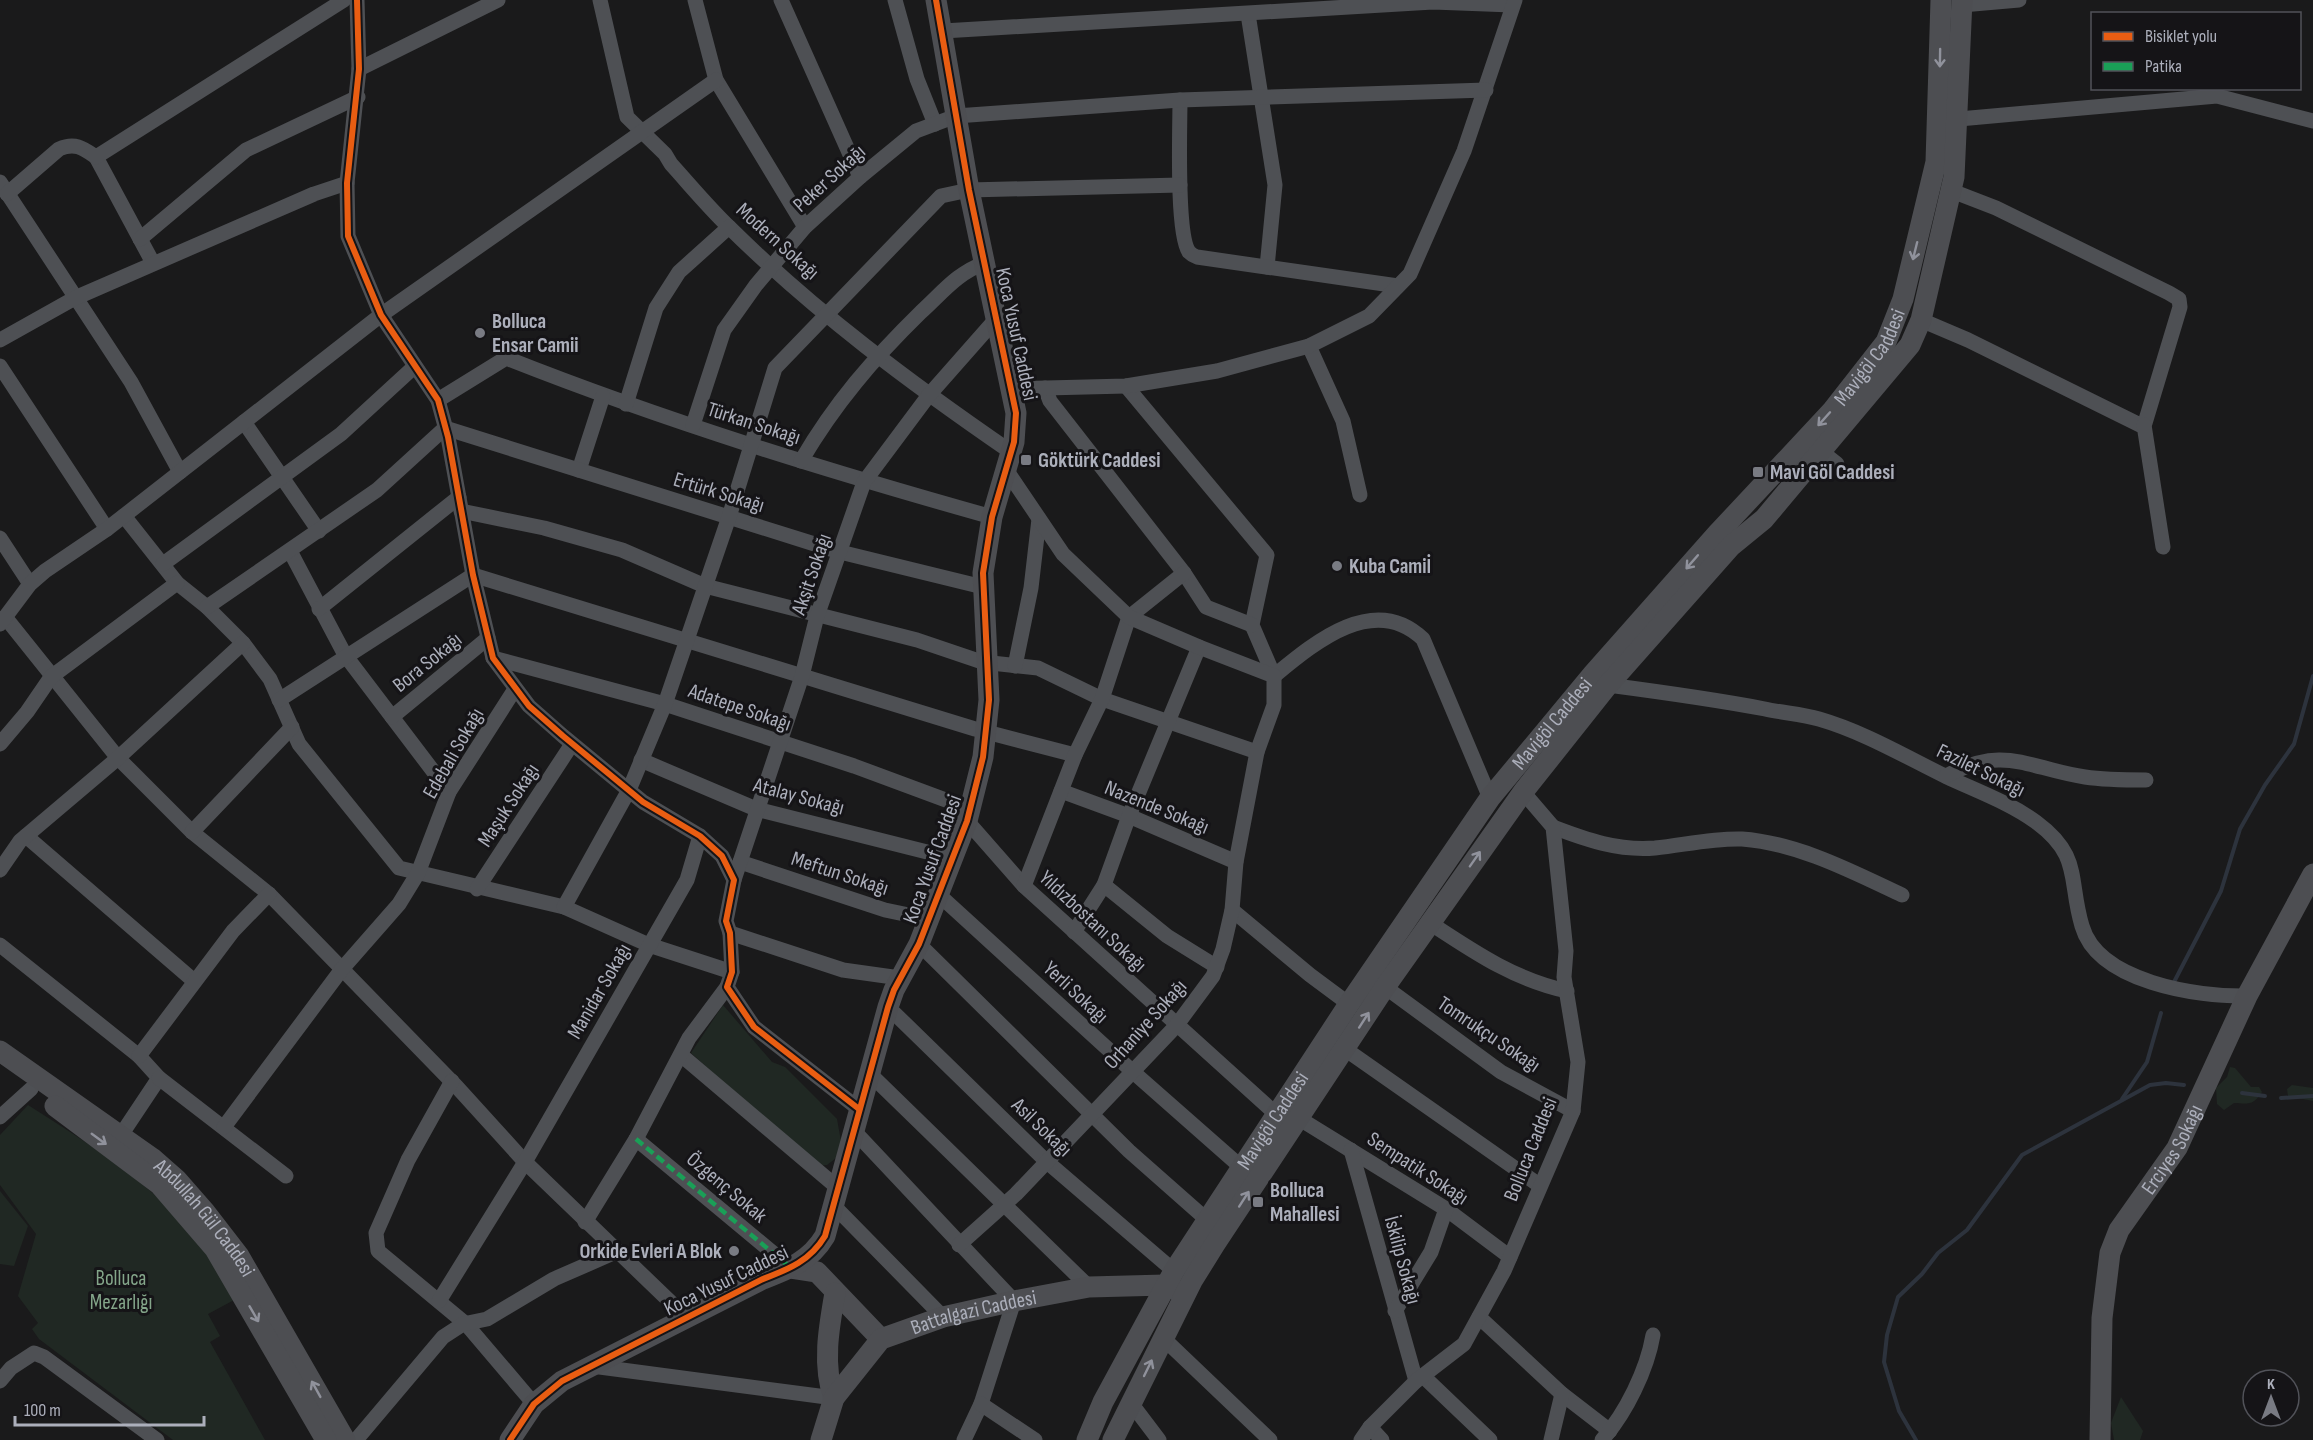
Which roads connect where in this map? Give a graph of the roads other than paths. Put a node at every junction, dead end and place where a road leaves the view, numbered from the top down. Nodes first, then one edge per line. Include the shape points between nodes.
1 (344, 0) edge
2 (357, 0) edge
3 (498, 0) edge
4 (600, 0) edge
5 (695, 0) edge
6 (781, 0) edge
7 (895, 0) edge
8 (936, 0) edge
9 (2019, 0) edge
10 (1955, 2) edge
11 (1514, 3) edge
12 (1269, 6) edge
13 (1248, 14) junction
14 (943, 31) junction
15 (359, 69) junction
16 (716, 80) junction
17 (1486, 90) junction
18 (358, 97) junction
19 (1263, 97) junction
20 (1180, 100) junction
21 (956, 116) junction
22 (1959, 119) junction
23 (2313, 121) edge
24 (935, 124) junction
25 (644, 132) junction
26 (96, 157) junction
27 (860, 177) junction
28 (347, 183) junction
29 (1180, 185) junction
30 (4, 188) edge
31 (969, 190) junction
32 (1952, 191) junction
33 (729, 227) junction
34 (806, 227) junction
35 (140, 239) junction
36 (153, 263) junction
37 (985, 263) junction
38 (771, 266) junction
39 (1267, 267) junction
40 (1398, 286) junction
41 (75, 298) junction
42 (826, 313) junction
43 (381, 315) junction
44 (996, 319) junction
45 (1921, 320) junction
46 (0, 340) edge
47 (1309, 346) junction
48 (877, 356) junction
49 (0, 366) edge
50 (414, 368) junction
51 (1126, 386) junction
52 (1045, 388) junction
53 (1011, 389) junction
54 (603, 396) junction
55 (929, 396) junction
56 (438, 400) junction
57 (626, 404) junction
58 (244, 423) junction
59 (693, 425) junction
60 (2144, 425) junction
61 (445, 428) junction
62 (752, 445) junction
63 (1821, 452) junction
64 (801, 461) junction
65 (1009, 461) junction
66 (579, 470) junction
67 (180, 472) junction
68 (283, 477) junction
69 (864, 482) junction
70 (1360, 495) dead end
71 (460, 504) junction
72 (124, 516) junction
73 (729, 517) junction
74 (992, 517) junction
75 (1039, 519) junction
76 (107, 529) junction
77 (319, 531) junction
78 (0, 538) edge
79 (2163, 547) dead end
80 (290, 551) junction
81 (840, 552) junction
82 (163, 564) junction
83 (1184, 573) junction
84 (473, 576) junction
85 (177, 583) junction
86 (30, 585) junction
87 (705, 586) junction
88 (983, 587) junction
89 (207, 607) junction
90 (320, 609) junction
91 (817, 616) junction
92 (1129, 617) junction
93 (3, 620) edge
94 (1252, 625) junction
95 (488, 638) junction
96 (687, 641) junction
97 (243, 643) junction
98 (1199, 647) junction
99 (345, 655) junction
100 (494, 658) junction
101 (987, 662) junction
102 (1015, 666) junction
103 (1274, 675) junction
104 (802, 676) junction
105 (51, 677) junction
106 (1608, 685) junction
107 (515, 689) junction
108 (1102, 699) junction
109 (279, 700) junction
110 (665, 704) junction
111 (392, 717) junction
112 (1167, 723) junction
113 (292, 727) junction
114 (986, 732) junction
115 (778, 743) junction
116 (0, 744) edge
117 (572, 744) junction
118 (1257, 752) junction
119 (1075, 755) junction
120 (118, 758) junction
121 (641, 760) junction
122 (1946, 776) junction
123 (2145, 780) dead end
124 (629, 790) junction
125 (1061, 791) junction
126 (449, 792) junction
127 (1523, 792) junction
128 (1490, 798) junction
129 (756, 809) junction
130 (968, 815) junction
131 (1129, 816) junction
132 (1553, 827) junction
133 (192, 832) junction
134 (26, 836) junction
135 (700, 836) junction
136 (951, 858) junction
137 (740, 862) junction
138 (1236, 862) junction
139 (0, 870) edge
140 (418, 873) junction
141 (2313, 874) edge
142 (734, 880) junction
143 (1104, 885) junction
144 (1024, 886) junction
145 (477, 889) junction
146 (269, 894) junction
147 (938, 894) junction
148 (1902, 895) dead end
149 (564, 907) junction
150 (1232, 910) junction
151 (928, 919) junction
152 (1430, 923) junction
153 (1074, 932) junction
154 (730, 933) junction
155 (919, 944) junction
156 (0, 945) edge
157 (649, 945) junction
158 (1217, 967) junction
159 (342, 969) junction
160 (900, 978) junction
161 (730, 979) junction
162 (194, 981) junction
163 (1385, 987) junction
164 (1567, 991) junction
165 (2247, 996) junction
166 (1349, 1004) junction
167 (888, 1007) junction
168 (1176, 1026) junction
169 (1345, 1049) junction
170 (0, 1051) edge
171 (681, 1055) junction
172 (139, 1056) junction
173 (0, 1068) edge
174 (1132, 1071) junction
175 (868, 1073) junction
176 (159, 1078) junction
177 (452, 1081) junction
178 (31, 1089) junction
179 (859, 1109) junction
180 (1573, 1111) junction
181 (1092, 1112) junction
182 (1277, 1115) junction
183 (0, 1118) edge
184 (1300, 1119) junction
185 (224, 1127) junction
186 (854, 1131) junction
187 (121, 1135) junction
188 (636, 1139) junction
189 (1352, 1150) junction
190 (1046, 1161) junction
191 (525, 1162) junction
192 (1241, 1167) junction
193 (286, 1176) dead end
194 (1539, 1185) junction
195 (836, 1197) junction
196 (1005, 1204) junction
197 (1446, 1209) junction
198 (1206, 1219) junction
199 (585, 1222) junction
200 (959, 1245) junction
201 (618, 1251) junction
202 (1510, 1257) junction
203 (816, 1262) junction
204 (791, 1268) junction
205 (1169, 1278) junction
206 (1089, 1287) junction
207 (835, 1293) junction
208 (1185, 1294) junction
209 (440, 1301) junction
210 (1014, 1301) junction
211 (1395, 1311) junction
212 (687, 1317) junction
213 (944, 1317) junction
214 (1479, 1317) junction
215 (466, 1324) junction
216 (1653, 1335) dead end
217 (1163, 1338) junction
218 (881, 1339) junction
219 (592, 1366) junction
220 (1420, 1379) junction
221 (0, 1381) edge
222 (1562, 1394) junction
223 (834, 1398) junction
224 (1131, 1403) junction
225 (534, 1404) junction
226 (981, 1404) junction
227 (1366, 1434) edge
228 (1606, 1436) edge
229 (157, 1440) edge
230 (326, 1440) edge
231 (345, 1440) edge
232 (356, 1440) edge
233 (510, 1440) edge
234 (821, 1440) edge
235 (964, 1440) edge
236 (1035, 1440) edge
237 (1087, 1440) edge
238 (1113, 1440) edge
239 (1159, 1440) edge
240 (1270, 1440) edge
241 (1382, 1440) edge
242 (1490, 1440) edge
243 (1551, 1440) edge
244 (2100, 1440) edge

1 - 26 street
2 - 15 street
3 - 15 street
4 - 25 street, Modern Sokağı via 627,117
5 - 16 street
6 - 27 street
7 - 24 street via 917,79
8 - 14 street, Koca Yusuf Caddesi
9 - 10 street
10 - 22 street, Mavigöl Caddesi
10 -> 63 street, Mavigöl Caddesi via 1936,162 1903,299 1886,342
11 - 12 street
11 - 17 street
12 - 13 street
13 - 14 street
13 - 19 street
14 - 21 street, Koca Yusuf Caddesi
15 - 18 street
16 - 25 street
16 - 34 street
17 - 19 street, Peker Sokağı
17 - 40 street via 1413,268
18 - 28 street
18 - 35 street via 246,150
19 - 20 street, Peker Sokağı
19 - 39 street via 1275,185
20 - 21 street, Peker Sokağı
20 - 29 street
21 - 24 street, Peker Sokağı
21 - 31 street, Koca Yusuf Caddesi
22 - 23 street via 2217,96
22 - 32 street, Mavigöl Caddesi
24 - 27 street, Peker Sokağı via 916,131
25 - 33 street, Modern Sokağı
25 - 43 street
26 - 30 street via 78,145 68,145
26 - 35 street
27 - 34 street, Peker Sokağı
28 - 36 street
28 - 43 street via 348,236
29 - 31 street
29 - 39 street via 1190,253
30 - 41 street
31 - 37 street, Koca Yusuf Caddesi
31 - 42 street via 938,198
32 - 45 street, Mavigöl Caddesi
32 - 60 street via 1996,208 2179,299 2180,307
33 - 38 street, Modern Sokağı
33 - 57 street via 679,272 656,308
34 - 38 street, Peker Sokağı
35 - 36 street
36 - 41 street
37 - 44 street, Koca Yusuf Caddesi
37 - 48 street via 965,270
38 - 42 street, Modern Sokağı
38 - 59 street, Peker Sokağı via 724,330
39 - 40 street
40 - 47 street via 1369,316
41 - 46 street
41 - 67 street via 131,382
42 - 48 street, Modern Sokağı
42 - 62 street via 775,368
43 - 50 street
43 - 58 street
44 - 53 street, Koca Yusuf Caddesi
44 - 55 street, Akşit Sokağı
45 - 60 street
45 - 63 street, Mavigöl Caddesi via 1903,357
47 - 51 street via 1217,371
47 - 70 street via 1343,421
48 - 55 street, Modern Sokağı
48 - 64 street via 827,416
49 - 76 street
50 - 56 street
50 - 68 street via 341,434
51 - 52 street
51 - 94 street via 1267,555
52 - 53 street
52 - 83 street via 1050,400
53 - 65 street, Koca Yusuf Caddesi via 1016,414
54 - 56 street, Türkan Sokağı via 506,358
54 - 57 street, Türkan Sokağı
54 - 66 street
55 - 65 street, Modern Sokağı
55 - 69 street, Akşit Sokağı
56 - 61 street
57 - 59 street, Türkan Sokağı
58 - 67 street
58 - 68 street
59 - 62 street, Türkan Sokağı
60 - 79 street
61 - 66 street, Ertürk Sokağı
61 - 71 street
61 - 77 street via 376,490
62 - 64 street, Türkan Sokağı
62 - 73 street
63 - 106 street, Mavigöl Caddesi via 1764,519 1731,546
63 -> 128 street, Mavigöl Caddesi via 1717,534
64 - 69 street, Türkan Sokağı
65 - 74 street, Koca Yusuf Caddesi
65 - 75 street
66 - 73 street, Ertürk Sokağı
67 - 72 street
68 - 77 street
68 - 82 street
69 - 74 street, Türkan Sokağı
69 - 81 street, Akşit Sokağı
71 - 84 street
71 - 87 street via 622,550
71 - 90 street
72 - 76 street
72 - 82 street
73 - 81 street, Ertürk Sokağı
73 - 87 street
74 - 88 street, Koca Yusuf Caddesi
75 - 92 street via 1063,554
75 - 102 street via 1031,588
76 - 86 street
77 - 80 street
78 - 86 street
80 - 89 street
80 - 90 street
81 - 88 street, Ertürk Sokağı
81 - 91 street, Akşit Sokağı
82 - 85 street
83 - 92 street
83 - 94 street via 1206,607
84 - 95 street
84 - 96 street
84 - 99 street
85 - 89 street
85 - 105 street
86 - 93 street
87 - 91 street
87 - 96 street
88 - 101 street, Koca Yusuf Caddesi
89 - 97 street
90 - 99 street
91 - 101 street
91 - 104 street, Akşit Sokağı
92 - 98 street
92 - 108 street
93 - 105 street
94 - 103 street
95 - 100 street
95 - 111 street, Bora Sokağı
96 - 104 street
96 - 110 street
97 - 109 street via 270,679
97 - 120 street
98 - 103 street
98 - 112 street
99 - 109 street
99 - 111 street
100 - 107 street
100 - 110 street, Adatepe Sokağı
101 - 102 street
101 - 114 street, Koca Yusuf Caddesi
102 - 108 street via 1038,668
103 - 118 street, Orhaniye Sokağı via 1274,705
103 - 128 street via 1314,643 1357,621 1386,620 1410,628 1423,639
104 - 114 street
104 - 115 street, Akşit Sokağı
105 - 116 street
105 - 120 street
106 - 122 street, Fazilet Sokağı via 1675,692 1819,719
106 - 127 street, Mavigöl Caddesi
107 - 117 street
107 - 126 street, Edebali Sokağı
108 - 112 street
108 - 119 street
109 - 113 street
110 - 115 street, Adatepe Sokağı
110 - 121 street
111 - 126 street
112 - 118 street
112 - 131 street
113 - 133 street
113 - 140 street via 299,744 399,868
114 - 119 street
114 - 130 street, Koca Yusuf Caddesi
115 - 129 street, Akşit Sokağı
115 - 130 street, Adatepe Sokağı via 854,766
117 - 124 street
117 - 145 street, Maşuk Sokağı
118 - 138 street, Orhaniye Sokağı
119 - 125 street
120 - 133 street
120 - 134 street
121 - 124 street
121 - 129 street, Atalay Sokağı
122 - 123 street via 1978,760 1998,759 2086,777
122 - 165 street, Fazilet Sokağı via 2036,822 2065,849 2071,860 2082,928 2107,962 2176,989 2223,997
124 - 135 street
124 - 149 street
125 - 131 street, Nazende Sokağı
125 - 144 street
126 - 140 street, Edebali Sokağı
127 - 132 street
152 -> 127 street, Mavigöl Caddesi
128 - 166 street, Mavigöl Caddesi
129 - 136 street, Atalay Sokağı
129 - 137 street, Akşit Sokağı
130 - 136 street, Koca Yusuf Caddesi
130 - 144 street, Yıldızbostanı Sokağı
131 - 138 street, Nazende Sokağı
131 - 143 street
132 - 148 street via 1617,847 1654,848 1723,839 1764,842 1844,869
132 - 164 street, Bolluca Caddesi
133 - 146 street
134 - 139 street
134 - 162 street
135 - 142 street via 722,856
135 - 157 street, Manidar Sokağı via 687,880
136 - 147 street, Koca Yusuf Caddesi
137 - 142 street, Akşit Sokağı
137 - 151 street, Meftun Sokağı via 885,910
138 - 150 street, Orhaniye Sokağı
140 - 145 street
140 - 159 street, Edebali Sokağı via 399,904
141 - 165 street, Erciyes Sokağı
142 - 154 street, Akşit Sokağı via 726,921
143 - 153 street
143 - 158 street via 1167,936
144 - 153 street, Yıldızbostanı Sokağı
145 - 149 street
146 - 159 street
146 - 162 street via 233,931
147 - 151 street, Koca Yusuf Caddesi
147 - 174 street, Yerli Sokağı
149 - 157 street
150 - 158 street, Orhaniye Sokağı
150 - 166 street
151 - 155 street, Koca Yusuf Caddesi
152 - 163 street, Mavigöl Caddesi
152 - 164 street via 1514,974 1541,986
153 - 168 street, Yıldızbostanı Sokağı
154 - 160 street via 843,970
154 - 161 street, Akşit Sokağı
155 - 160 street, Koca Yusuf Caddesi
155 - 181 street
156 - 172 street
157 - 161 street
157 - 191 street, Manidar Sokağı
158 - 168 street, Orhaniye Sokağı via 1205,990
159 - 177 street
159 - 185 street, Edebali Sokağı
160 - 167 street, Koca Yusuf Caddesi
161 - 171 street
161 - 179 street via 754,1027
162 - 172 street
169 -> 163 street, Mavigöl Caddesi
163 - 180 street, Tomrukçu Sokağı via 1501,1072
164 - 180 street, Bolluca Caddesi via 1578,1062
165 - 244 street, Erciyes Sokağı via 2177,1148 2119,1230 2110,1252 2102,1318
166 - 182 street, Mavigöl Caddesi
167 - 175 street, Koca Yusuf Caddesi
167 - 190 street, Asil Sokağı
168 - 174 street, Orhaniye Sokağı
168 - 182 street, Yıldızbostanı Sokağı
169 - 184 street, Mavigöl Caddesi
169 - 194 street
170 - 187 street, Abdullah Gül Caddesi
171 - 188 street
171 - 195 street
172 - 176 street
173 - 178 street, Abdullah Gül Caddesi
174 - 181 street, Orhaniye Sokağı
174 - 192 street, Yerli Sokağı
175 - 179 street, Koca Yusuf Caddesi
175 - 196 street
176 - 185 street
176 - 187 street
177 - 191 street
177 - 209 street via 408,1160 376,1233 378,1251
178 - 183 street
178 -> 230 street, Abdullah Gül Caddesi via 159,1184 215,1249
179 - 186 street, Koca Yusuf Caddesi
180 - 194 street, Bolluca Caddesi
181 - 190 street, Orhaniye Sokağı
181 - 198 street via 1129,1151
182 - 192 street, Mavigöl Caddesi
184 - 189 street, Sempatik Sokağı
208 -> 184 street, Mavigöl Caddesi
185 - 193 street
186 - 195 street, Koca Yusuf Caddesi
186 - 200 street
231 -> 187 street, Abdullah Gül Caddesi via 225,1235 177,1180
188 - 199 street
188 - 204 street, Özgenç Sokak
189 - 197 street, Sempatik Sokağı
189 - 211 street, İskilip Sokağı
190 - 196 street, Orhaniye Sokağı
190 - 205 street, Asil Sokağı
191 - 199 street
191 - 209 street, Manidar Sokağı
192 - 198 street, Mavigöl Caddesi
194 - 202 street, Bolluca Caddesi
195 - 203 street, Koca Yusuf Caddesi
195 - 213 street
196 - 200 street, Orhaniye Sokağı
196 - 206 street
197 - 202 street, Sempatik Sokağı
197 - 211 street via 1431,1252
198 - 205 street, Mavigöl Caddesi
199 - 201 street
200 - 210 street
201 - 212 street
201 - 215 street via 554,1279 487,1319
202 - 214 street, Bolluca Caddesi
203 - 204 street, Koca Yusuf Caddesi
203 - 207 street
204 - 212 street, Koca Yusuf Caddesi
205 - 206 street, Battalgazi Caddesi
205 - 208 street, Battalgazi Caddesi
205 - 237 street, Mavigöl Caddesi
206 - 210 street, Battalgazi Caddesi
207 - 218 street
207 - 223 street via 828,1382
208 - 217 street, Mavigöl Caddesi
209 - 215 street
210 - 213 street, Battalgazi Caddesi
210 - 226 street
211 - 220 street, İskilip Sokağı
212 - 219 street, Koca Yusuf Caddesi
213 - 218 street, Battalgazi Caddesi
214 - 220 street, Bolluca Caddesi via 1464,1344
214 - 222 street
215 - 225 street
215 - 232 street via 443,1337
216 - 228 street via 1650,1352 1625,1406
224 -> 217 street, Mavigöl Caddesi
217 - 240 street
218 - 223 street
219 - 223 street
219 - 225 street, Koca Yusuf Caddesi via 562,1381
220 - 227 street, Bolluca Caddesi
220 - 242 street
221 - 229 street via 18,1362 34,1353 44,1356
222 - 228 street
222 - 243 street
223 - 234 street
224 - 238 street, Mavigöl Caddesi
224 - 239 street
225 - 233 street, Koca Yusuf Caddesi
226 - 235 street
226 - 236 street
227 - 241 street

